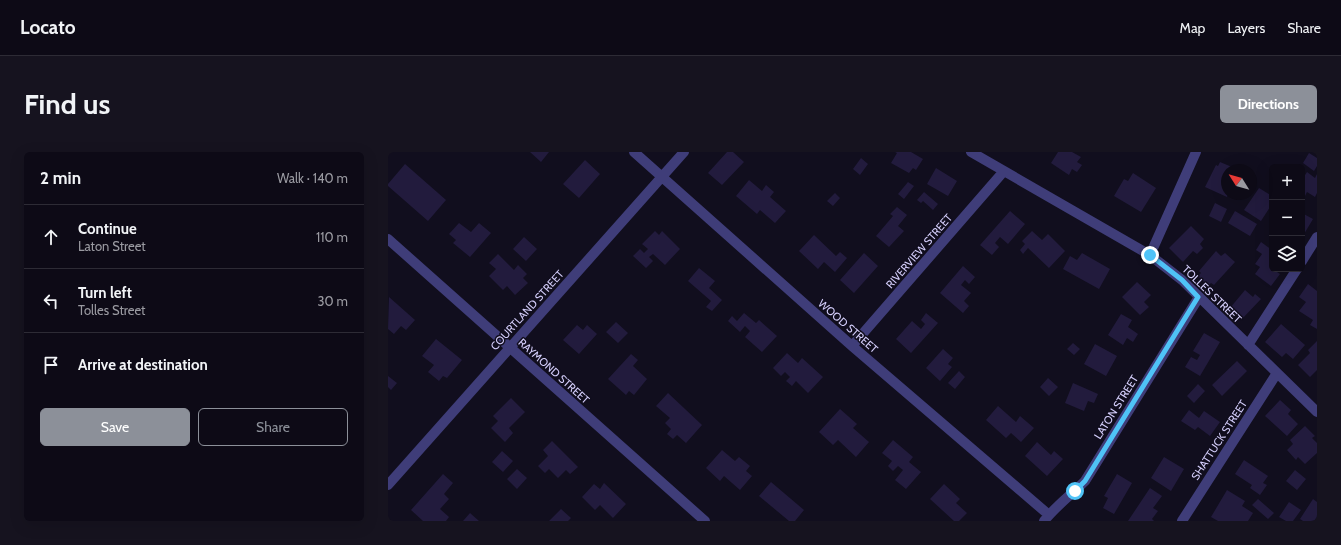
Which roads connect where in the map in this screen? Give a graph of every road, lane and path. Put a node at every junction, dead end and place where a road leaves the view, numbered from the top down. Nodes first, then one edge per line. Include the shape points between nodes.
1 (634, 152) edge
2 (684, 152) edge
3 (971, 152) edge
4 (1196, 152) edge
5 (1004, 171) junction
6 (662, 177) junction
7 (1317, 237) edge
8 (388, 239) edge
9 (1150, 255) junction
10 (1305, 256) edge
11 (1295, 272) edge
12 (1198, 297) junction
13 (1248, 345) junction
14 (852, 346) junction
15 (510, 347) junction
16 (1277, 373) junction
17 (1317, 412) edge
18 (388, 485) edge
19 (1046, 518) edge
20 (705, 521) edge
21 (1182, 521) edge

1 - 6 street, WOOD STREET
2 - 6 street, COURTLAND STREET
3 - 5 street, TOLLES STREET
4 - 9 street
5 - 9 street, TOLLES STREET
5 - 14 street, RIVERVIEW STREET
6 - 14 street, WOOD STREET
6 - 15 street, COURTLAND STREET
7 - 10 street
8 - 15 street, RAYMOND STREET
9 - 12 street, TOLLES STREET via 1182,280
11 - 13 street
12 - 13 street, TOLLES STREET
12 - 19 street, LATON STREET via 1085,481
13 - 16 street, TOLLES STREET
14 - 19 street, WOOD STREET
15 - 18 street, COURTLAND STREET
15 - 20 street, RAYMOND STREET
16 - 17 street, TOLLES STREET
16 - 21 street, SHATTUCK STREET

